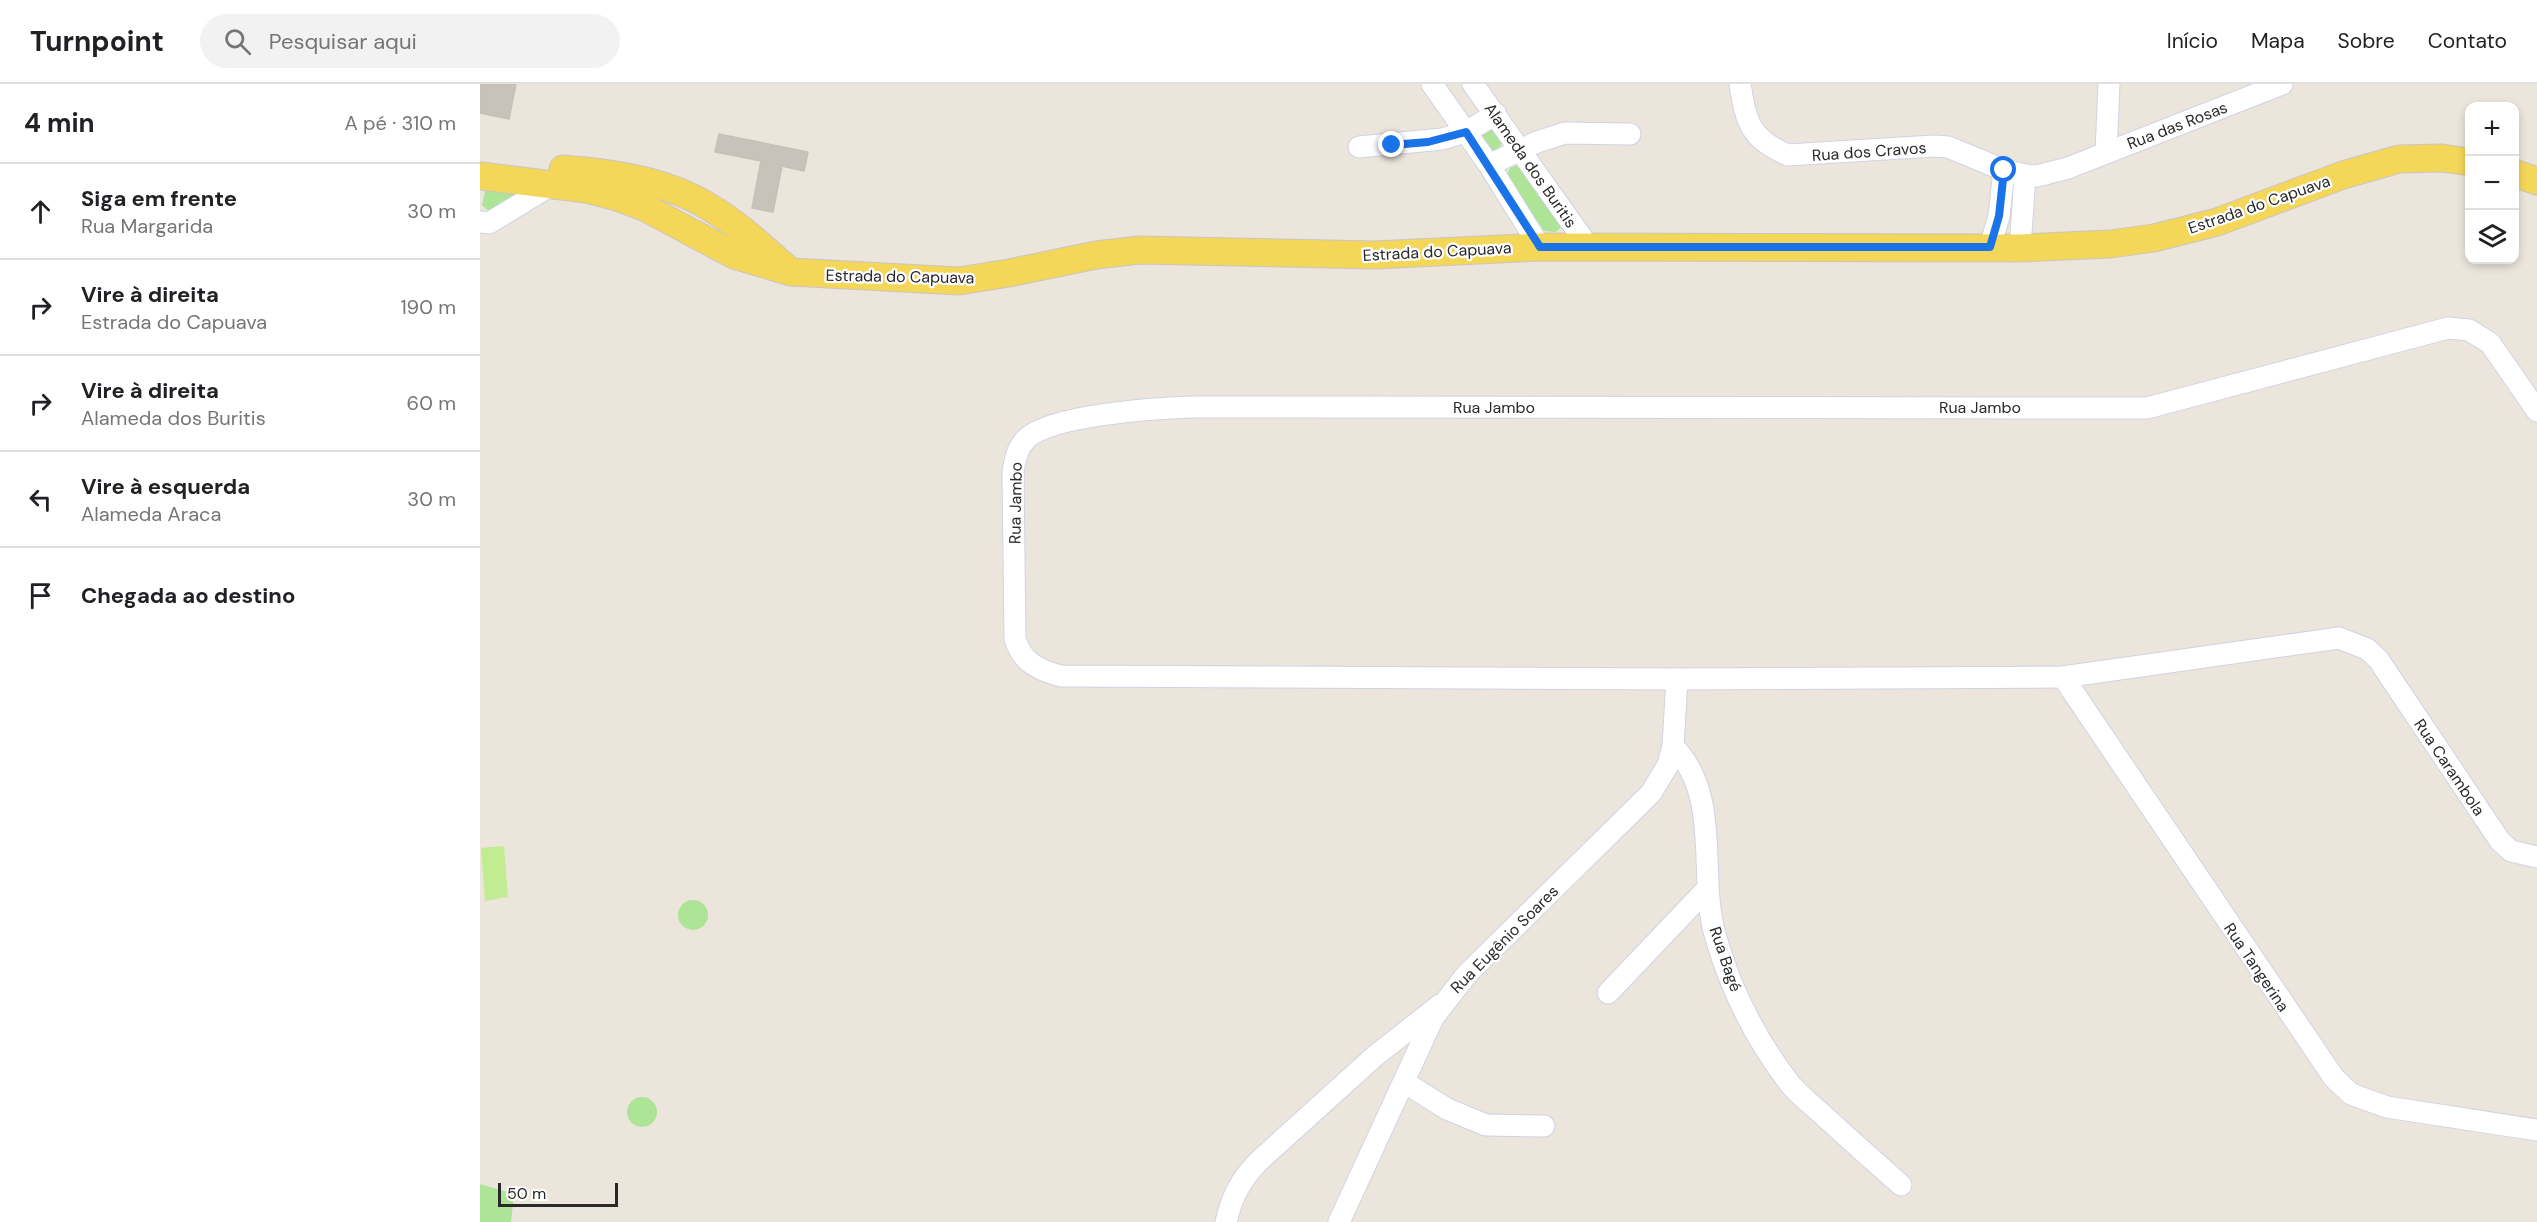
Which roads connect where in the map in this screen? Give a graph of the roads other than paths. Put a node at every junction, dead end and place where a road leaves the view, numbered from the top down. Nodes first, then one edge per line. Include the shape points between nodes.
1 (1432, 84) edge
2 (1740, 84) edge
3 (2109, 84) edge
4 (2282, 84) edge
5 (1475, 86) edge
6 (1449, 105) junction
7 (1496, 114) junction
8 (1466, 132) junction
9 (1630, 134) dead end
10 (1359, 147) dead end
11 (1521, 149) junction
12 (2106, 153) junction
13 (480, 159) edge
14 (2465, 161) edge
15 (1489, 165) junction
16 (2014, 173) junction
17 (2519, 175) edge
18 (480, 176) edge
19 (2537, 181) edge
20 (553, 184) junction
21 (686, 195) junction
22 (484, 222) edge
23 (673, 222) junction
24 (1588, 246) junction
25 (1540, 247) junction
26 (1990, 247) junction
27 (2020, 248) junction
28 (791, 272) junction
29 (2537, 411) edge
30 (2378, 659) joint
31 (2063, 677) junction
32 (1677, 679) junction
33 (1673, 746) junction
34 (2537, 857) edge
35 (1707, 890) junction
36 (1608, 993) dead end
37 (1443, 1003) junction
38 (1404, 1082) junction
39 (1544, 1126) dead end
40 (2537, 1130) edge
41 (1901, 1185) dead end
42 (1226, 1222) edge
43 (1340, 1222) edge

1 - 6 street, Alameda dos Buritis
2 - 16 street, Rua dos Cravos via 1745,114 1754,133 1768,147 1788,155 1934,146 1965,153
3 - 12 street
4 - 12 street, Rua das Rosas
5 - 6 street
5 - 7 street, Alameda dos Buritis
6 - 8 street, Alameda dos Buritis
7 - 8 street
7 - 11 street, Alameda dos Buritis
8 - 10 street via 1428,142
8 - 15 street, Alameda dos Buritis
9 - 11 street via 1565,133
11 - 15 street
11 - 24 street, Alameda dos Buritis
12 - 16 street, Rua dos Cravos via 2052,174
13 - 21 main road via 626,177
14 - 27 main road, Estrada do Capuava via 2399,159 2343,175 2217,222 2154,238
15 - 25 street, Alameda dos Buritis
16 - 26 street
16 - 27 street
17 - 19 main road
18 - 20 main road, Estrada do Capuava
20 - 22 street
20 - 23 main road, Estrada do Capuava via 617,197
21 - 23 main road via 689,212
21 - 28 main road via 736,225
23 - 28 main road, Estrada do Capuava via 734,255
24 - 25 main road, Estrada do Capuava
24 - 26 main road, Estrada do Capuava
25 - 28 main road, Estrada do Capuava via 1375,255 1140,250 959,281
26 - 27 main road, Estrada do Capuava
29 - 32 street, Rua Jambo via 2490,343 2469,330 2448,328 2147,408 1137,409 1036,432 1016,453 1015,639 1019,653 1044,672 1061,676
30 - 31 street, Rua Jambo via 2367,649 2339,638
30 - 34 street, Rua Carambola via 2500,841 2511,851
31 - 32 street, Rua Jambo
31 - 40 street, Rua Tangerina via 2308,1045 2334,1078 2351,1094 2387,1107
32 - 33 street
33 - 35 street, Rua Bagé via 1693,772 1698,787 1707,852
33 - 37 street, Rua Eugênio Soares via 1668,765 1651,793 1467,974
35 - 36 street
35 - 41 street, Rua Bagé via 1715,936 1745,1013 1791,1084
37 - 38 street, Rua Eugênio Soares
37 - 42 street via 1414,1023 1242,1178
38 - 39 street via 1447,1109 1486,1125
38 - 43 street, Rua Eugênio Soares

